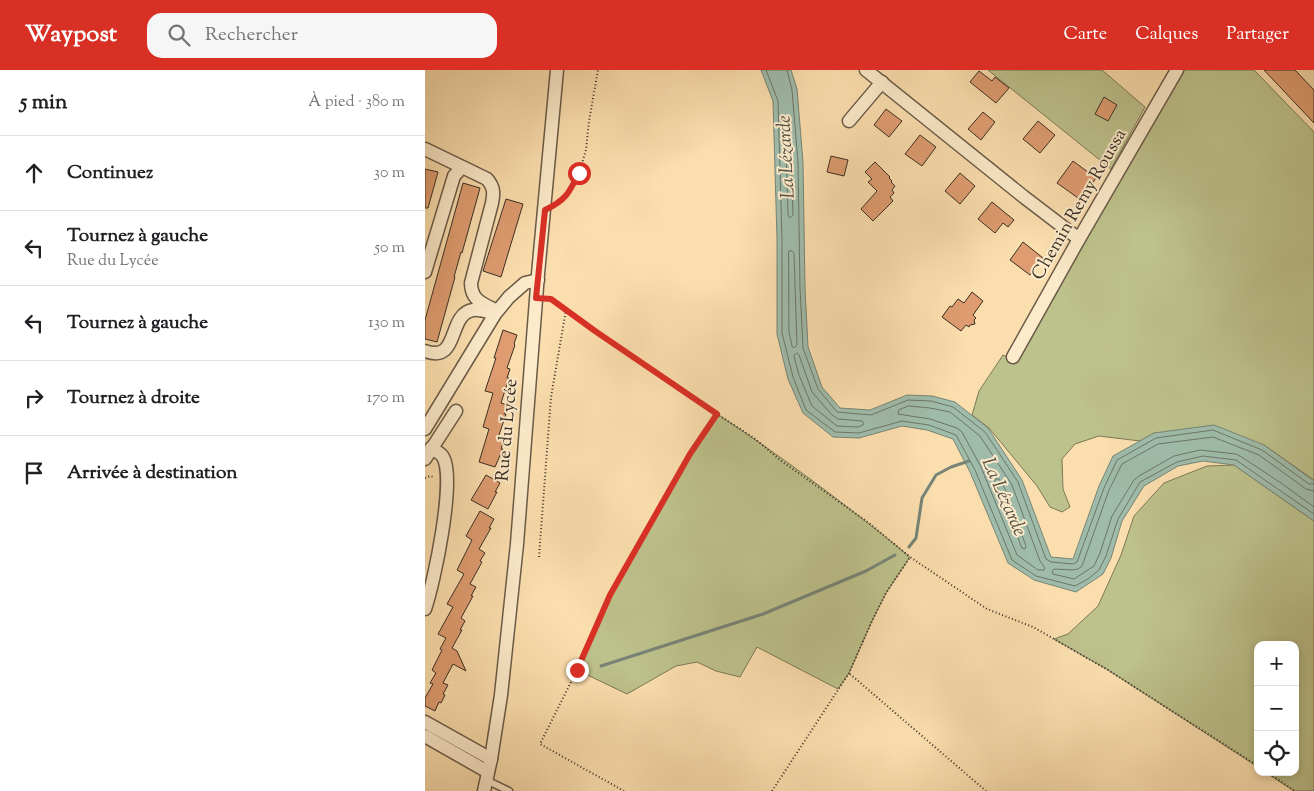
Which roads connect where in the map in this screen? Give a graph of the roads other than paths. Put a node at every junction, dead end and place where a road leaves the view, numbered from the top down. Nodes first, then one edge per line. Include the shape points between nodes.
1 (557, 70) edge
2 (867, 70) edge
3 (1177, 70) edge
4 (882, 82) junction
5 (849, 121) dead end
6 (425, 149) edge
7 (462, 166) junction
8 (1079, 239) junction
9 (425, 272) edge
10 (538, 280) junction
11 (496, 312) junction
12 (425, 351) edge
13 (1013, 358) dead end
14 (456, 411) dead end
15 (425, 429) edge
16 (428, 454) edge
17 (425, 609) edge
18 (425, 722) edge
19 (425, 736) edge
20 (487, 776) edge
21 (509, 791) edge

1 - 10 street, Rue du Lycée
2 - 4 street
3 - 8 street, Chemin Remy Roussa
4 - 5 street
4 - 8 street
6 - 7 street
7 - 9 street via 454,176
7 - 11 street via 487,179 494,194 471,290 476,299
8 - 13 street, Chemin Remy Roussa
10 - 11 street via 525,283
10 - 20 street, Rue du Lycée via 514,572 501,695
11 - 12 street via 471,310 458,322 447,349 432,354
11 - 15 street
14 - 16 street
16 - 17 street via 438,452 443,456 446,498 436,566
18 - 20 street
19 - 20 street
20 - 21 lane

